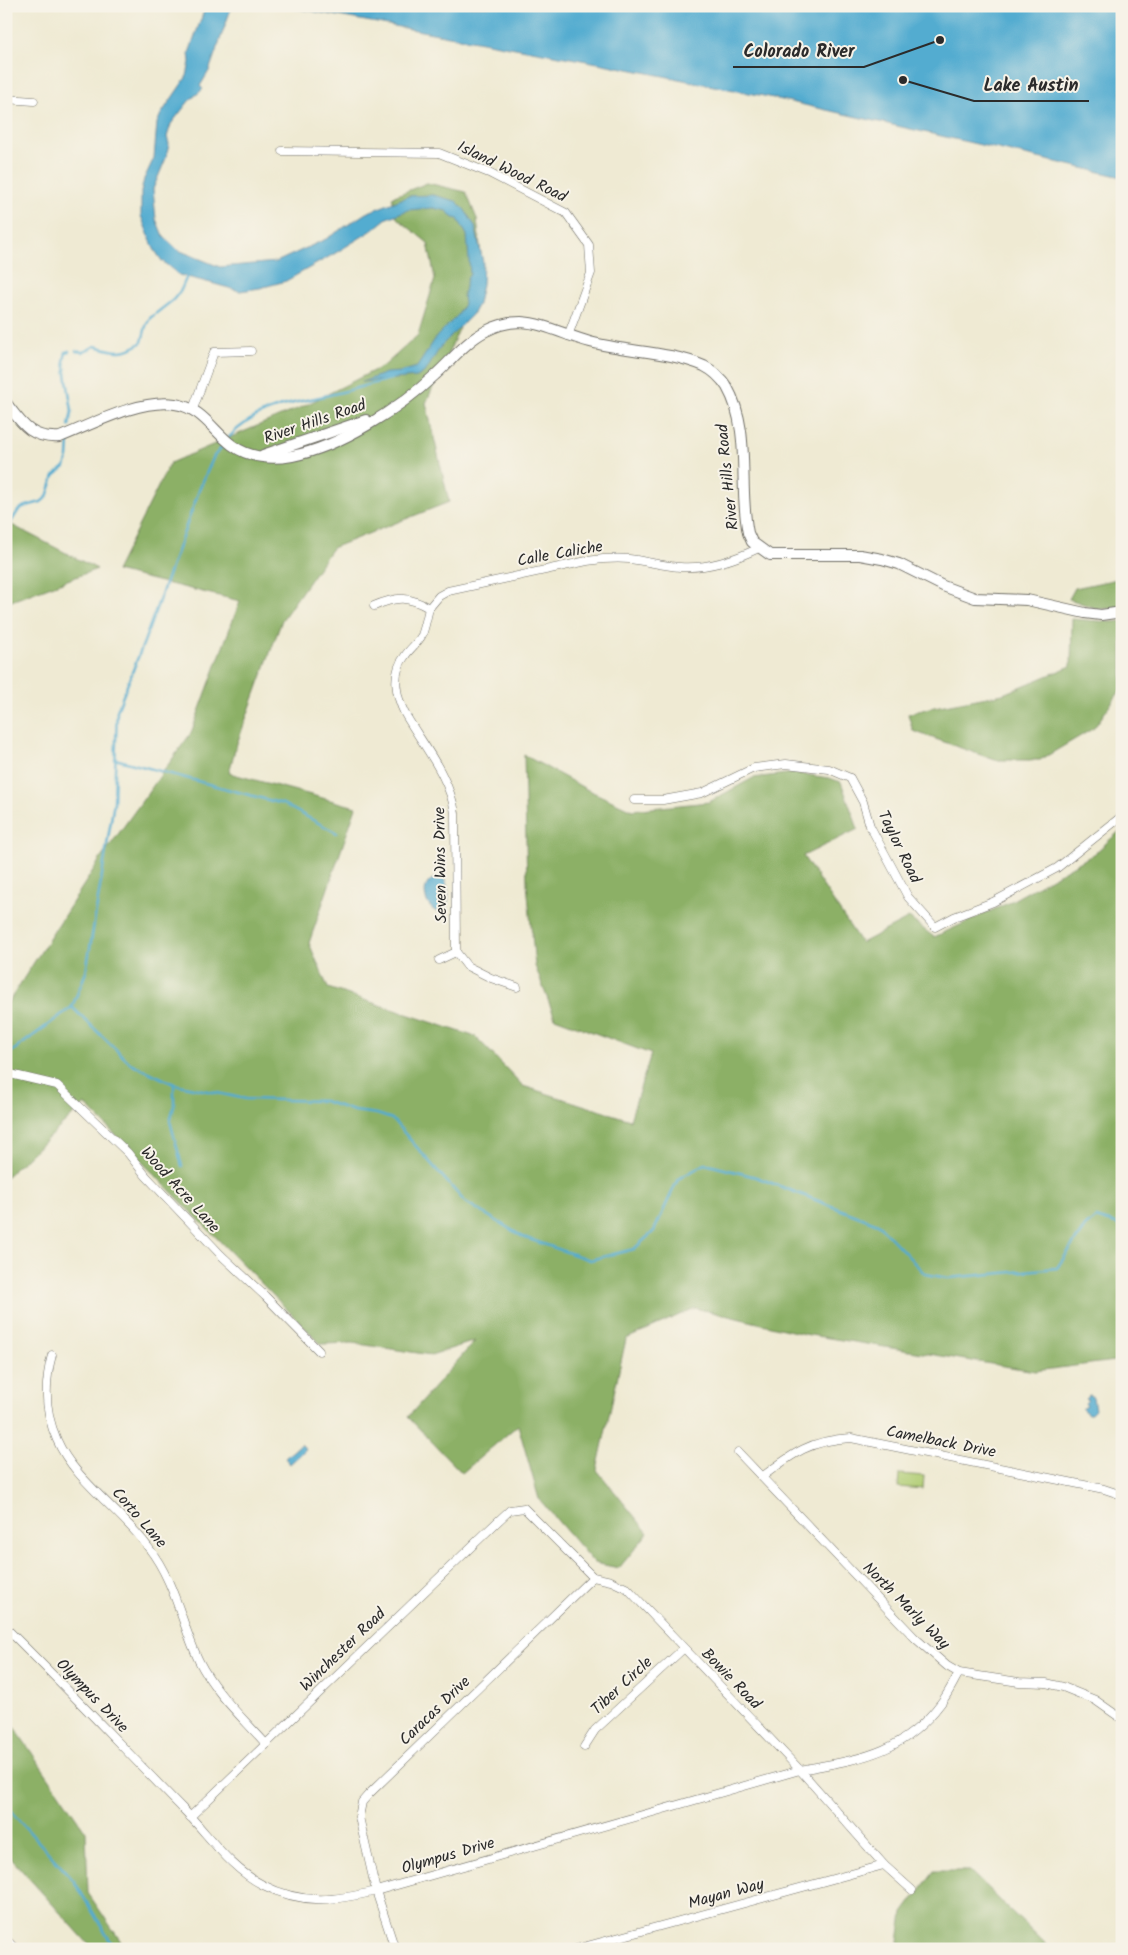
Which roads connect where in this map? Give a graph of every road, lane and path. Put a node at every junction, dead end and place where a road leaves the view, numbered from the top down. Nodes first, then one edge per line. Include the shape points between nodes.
1 (6, 99) edge
2 (34, 101) dead end
3 (282, 151) dead end
4 (568, 336) junction
5 (251, 351) dead end
6 (6, 403) edge
7 (193, 409) junction
8 (759, 548) junction
9 (374, 606) dead end
10 (429, 608) junction
11 (1122, 612) edge
12 (634, 800) dead end
13 (1122, 816) edge
14 (456, 952) junction
15 (439, 960) dead end
16 (517, 987) dead end
17 (6, 1073) edge
18 (319, 1351) dead end
19 (52, 1355) dead end
20 (738, 1452) dead end
21 (762, 1477) junction
22 (1122, 1495) edge
23 (592, 1577) junction
24 (6, 1628) edge
25 (683, 1649) junction
26 (959, 1673) junction
27 (1122, 1719) edge
28 (266, 1744) junction
29 (584, 1747) dead end
30 (800, 1770) junction
31 (190, 1816) junction
32 (884, 1865) junction
33 (912, 1890) dead end
34 (376, 1891) junction
35 (6, 1939) edge
36 (15, 1949) edge
37 (395, 1949) edge
38 (576, 1949) edge

1 - 2 street
3 - 4 street, Island Wood Road via 438,153 489,173 566,213 589,245 591,273
4 - 7 street, River Hills Road via 521,322 485,331 416,392 381,415 258,457 232,445
4 - 8 street, River Hills Road via 688,360 717,374 732,399 739,422 746,524 752,542
5 - 7 street via 214,352
6 - 7 street, River Hills Road via 29,431 50,438 60,438 138,407 173,404
8 - 10 street, Calle Caliche via 745,555 693,567 630,559 587,561 448,591
8 - 11 street via 778,556 841,555 882,559 975,598 1027,600 1085,613
9 - 10 street via 400,598
10 - 14 street, Seven Wins Drive via 422,635 402,660 396,682 400,704 453,798
12 - 13 street, Taylor Road via 663,800 702,793 754,768 786,764 829,770 850,778 863,802 870,826 908,897 934,927 992,902 1057,868
14 - 15 street
14 - 16 street via 467,966
17 - 18 street, Wood Acre Lane via 57,1084 128,1153 222,1256
19 - 28 street, Corto Lane via 47,1404 58,1442 76,1470 149,1547 174,1592 204,1671
20 - 21 street, North Marly Way
21 - 22 street, Camelback Drive via 801,1450 826,1441 851,1438 1104,1488
21 - 26 street, North Marly Way via 915,1638
23 - 25 street, Bowie Road via 628,1589
23 - 28 street, Winchester Road via 524,1508 510,1510
23 - 34 street, Caracas Drive via 362,1802 359,1817
24 - 31 street, Olympus Drive
25 - 29 street, Tiber Circle via 595,1730
25 - 30 street, Bowie Road
26 - 27 street, North Marly Way via 1064,1687 1095,1700
26 - 30 street, Olympus Drive via 942,1702 919,1729 892,1747 864,1758
28 - 31 street, Winchester Road
30 - 32 street, Bowie Road
30 - 34 street, Olympus Drive
31 - 34 street, Olympus Drive via 234,1864 262,1884 291,1896 317,1900 344,1899
32 - 33 street, Bowie Road
32 - 38 street, Mayan Way
34 - 37 street, Caracas Drive
35 - 36 street

